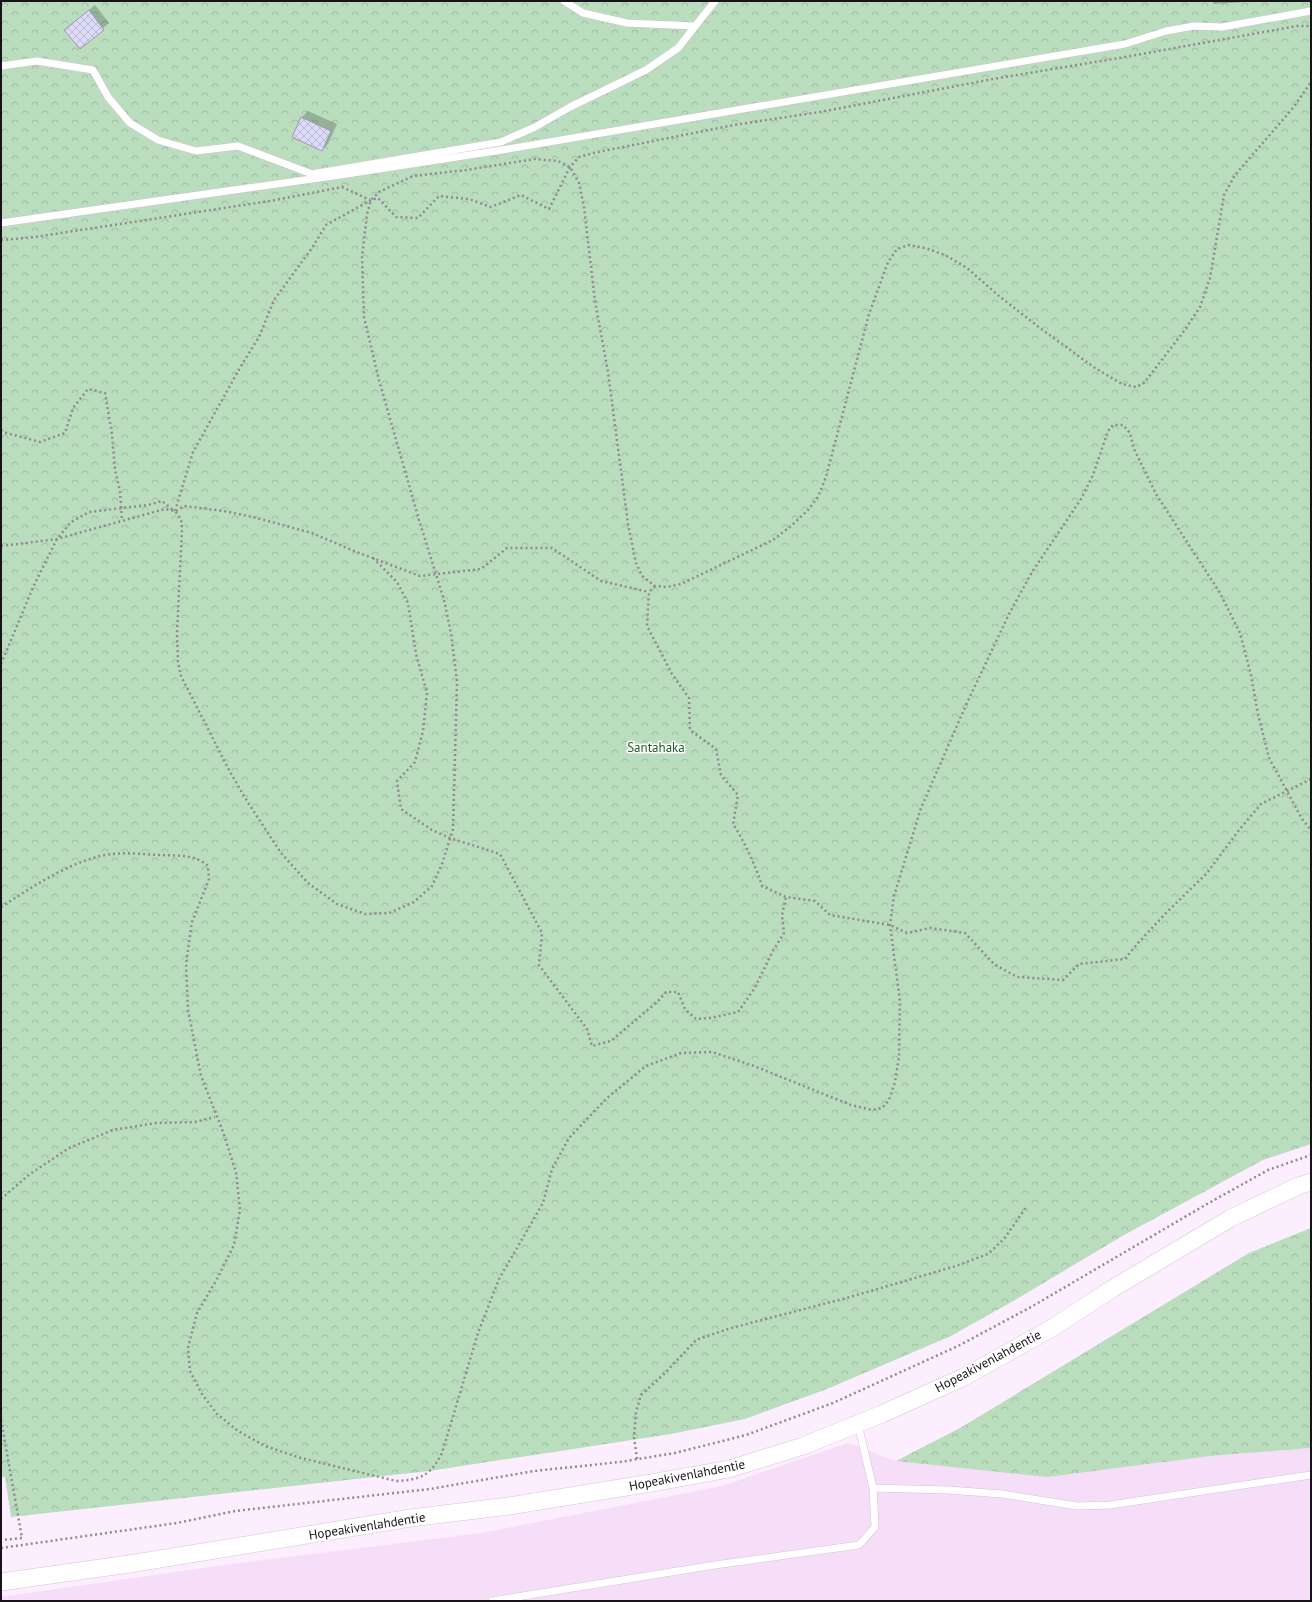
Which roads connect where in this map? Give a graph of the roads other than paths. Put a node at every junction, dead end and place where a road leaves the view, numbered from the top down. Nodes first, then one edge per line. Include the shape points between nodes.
1 (564, 1) edge
2 (716, 1) edge
3 (1311, 11) edge
4 (694, 26) junction
5 (1, 66) edge
6 (1, 223) edge
7 (1311, 1182) edge
8 (858, 1424) junction
9 (1311, 1475) edge
10 (873, 1488) junction
11 (1, 1582) edge
12 (492, 1601) edge

1 - 4 lane via 583,13 627,23
2 - 4 lane
3 - 6 lane via 1222,27 1194,26 1166,31 1125,44 502,150
4 - 5 lane via 678,48 646,70 501,142 312,174 238,146 196,151 158,140 130,123 108,97 93,70 36,61
7 - 8 street, Hopeakivenlahdentie via 1231,1218 1052,1328 964,1377
8 - 10 lane
8 - 11 street, Hopeakivenlahdentie via 803,1446 715,1471 517,1504 411,1518
9 - 10 lane via 1110,1505 1077,1506 1002,1494
10 - 12 lane via 875,1527 859,1544

